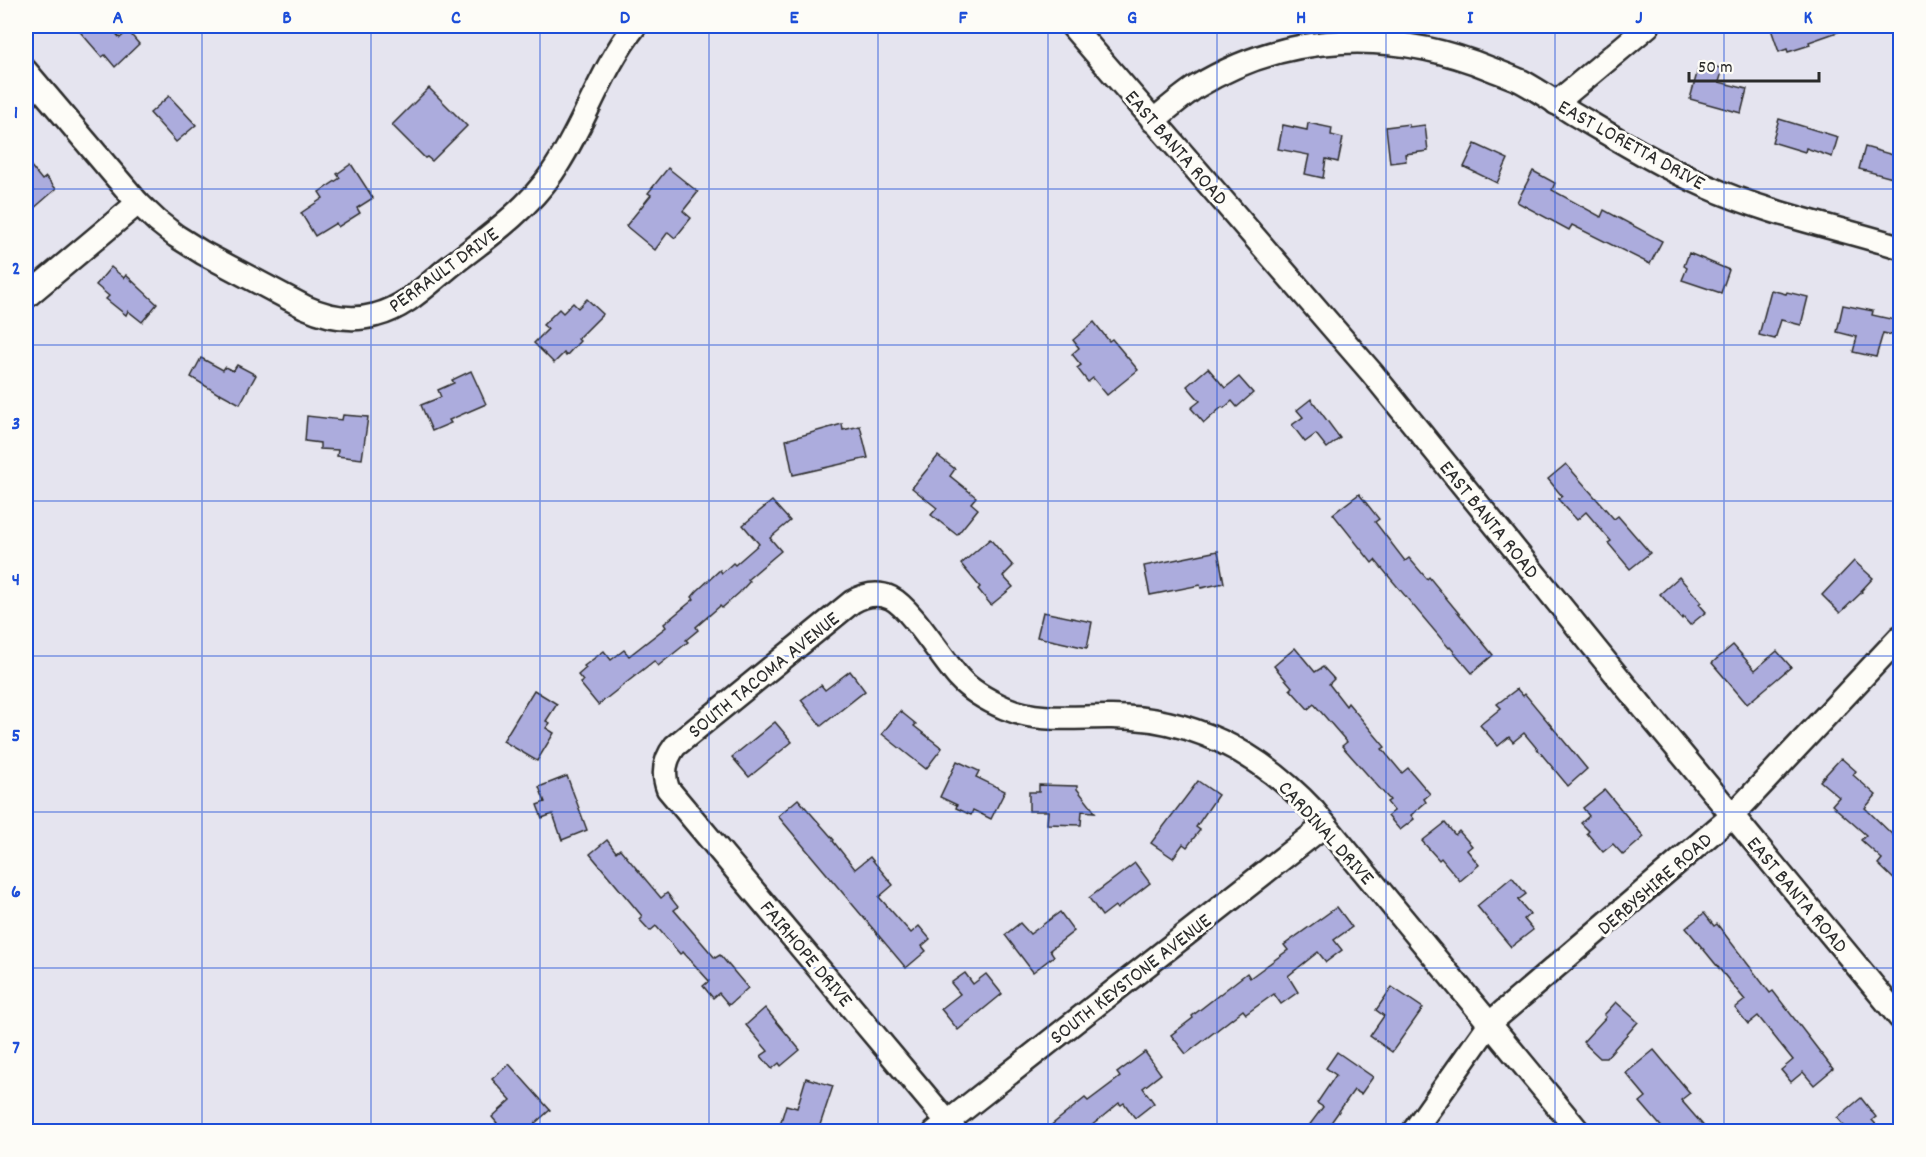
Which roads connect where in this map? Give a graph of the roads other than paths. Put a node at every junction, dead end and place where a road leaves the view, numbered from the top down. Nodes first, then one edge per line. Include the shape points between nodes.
1 (635, 26) edge
2 (1072, 26) edge
3 (1648, 26) edge
4 (1382, 34) edge
5 (26, 71) edge
6 (1556, 103) junction
7 (1153, 121) junction
8 (138, 203) junction
9 (1900, 247) edge
10 (26, 297) edge
11 (878, 595) joint
12 (1900, 637) edge
13 (665, 772) joint
14 (1733, 815) junction
15 (1325, 825) junction
16 (1900, 1018) edge
17 (1490, 1023) junction
18 (946, 1128) edge
19 (1413, 1131) edge
20 (1579, 1131) edge

1 - 8 street, PERRAULT DRIVE via 562,157 533,198 405,302 383,313 344,318 305,307 193,247
2 - 7 street, EAST BANTA ROAD
3 - 6 street
4 - 6 street, EAST LORETTA DRIVE via 1469,60 1521,82
4 - 7 street, EAST LORETTA DRIVE via 1358,41 1318,43 1255,59 1196,88
5 - 8 street
6 - 9 street, EAST LORETTA DRIVE via 1706,186 1777,212
7 - 14 street, EAST BANTA ROAD via 1372,373
8 - 10 street
11 - 13 street, SOUTH TACOMA AVENUE via 852,602 679,743 668,756
11 - 15 street, CARDINAL DRIVE via 901,605 960,679 1001,706 1041,717 1135,718 1184,727 1230,745 1265,766 1302,798
12 - 14 street, DERBYSHIRE ROAD
13 - 18 street, FAIRHOPE DRIVE via 668,789
14 - 16 street, EAST BANTA ROAD
14 - 17 street, DERBYSHIRE ROAD
15 - 17 street, CARDINAL DRIVE
15 - 18 street, SOUTH KEYSTONE AVENUE
17 - 19 street, DERBYSHIRE ROAD
17 - 20 street, CARDINAL DRIVE

